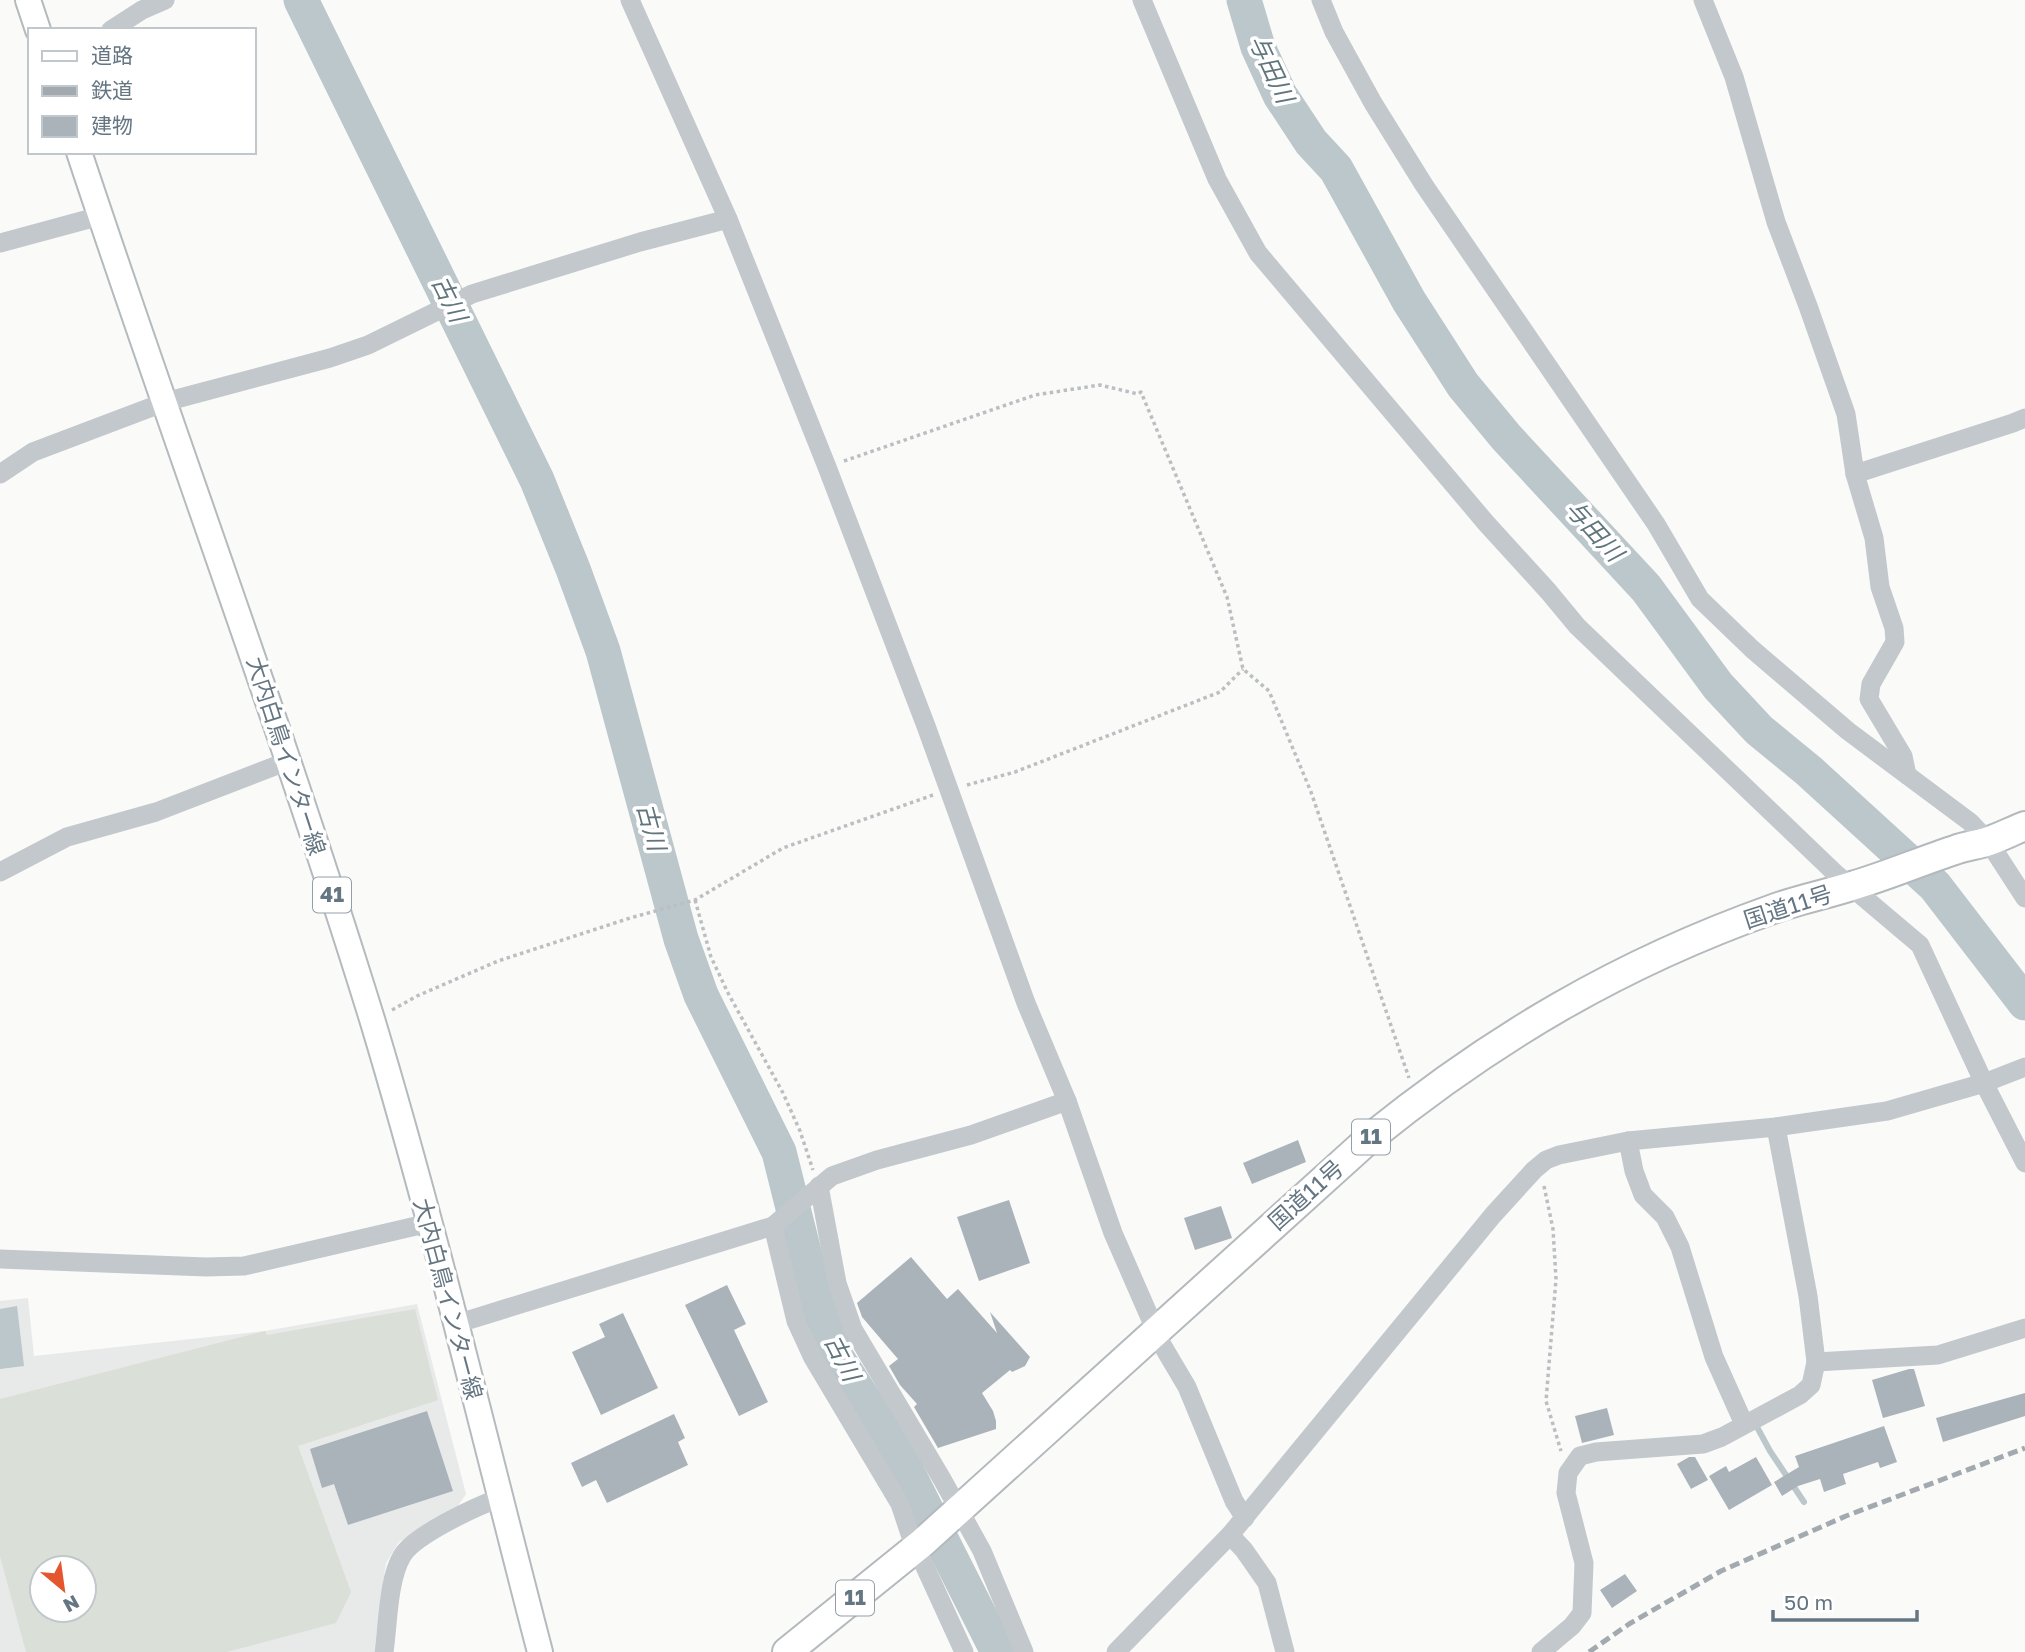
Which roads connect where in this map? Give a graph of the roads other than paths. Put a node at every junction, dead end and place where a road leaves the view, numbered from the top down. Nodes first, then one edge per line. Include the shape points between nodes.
1 (28, 0) edge
2 (165, 0) edge
3 (630, 0) edge
4 (1142, 0) edge
5 (1321, 0) edge
6 (1703, 0) edge
7 (37, 28) edge
8 (114, 28) edge
9 (80, 154) edge
10 (100, 216) junction
11 (728, 219) junction
12 (0, 243) edge
13 (166, 402) junction
14 (2025, 418) edge
15 (0, 474) edge
16 (1856, 474) junction
17 (288, 761) junction
18 (1907, 775) junction
19 (2025, 826) edge
20 (1987, 841) junction
21 (0, 872) edge
22 (1859, 884) junction
23 (2025, 898) edge
24 (2025, 1067) edge
25 (1989, 1081) junction
26 (1067, 1101) junction
27 (1776, 1127) junction
28 (1628, 1141) junction
29 (2025, 1163) edge
30 (814, 1190) junction
31 (429, 1223) junction
32 (776, 1223) junction
33 (0, 1259) edge
34 (456, 1324) junction
35 (2025, 1328) edge
36 (1156, 1330) junction
37 (1816, 1362) junction
38 (1744, 1424) junction
39 (500, 1498) junction
40 (956, 1512) junction
41 (1245, 1518) junction
42 (1230, 1535) junction
43 (919, 1545) junction
44 (384, 1652) edge
45 (540, 1652) edge
46 (787, 1652) edge
47 (964, 1652) edge
48 (1024, 1652) edge
49 (1116, 1652) edge
50 (1285, 1652) edge
51 (1541, 1652) edge

1 - 7 main road
2 - 8 street
3 - 11 street
4 - 22 street via 1217,179 1258,253 1577,626 1836,874
5 - 18 street via 1360,79 1424,185 1656,524 1700,599 1847,731
6 - 16 street via 1734,77 1776,222 1846,414
9 - 10 main road, 大内白鳥インター線 / 41
10 - 12 street
10 - 13 main road, 大内白鳥インター線 / 41
11 - 13 street via 472,294 368,345 330,358
11 - 26 street
13 - 15 street via 33,452
13 - 17 main road, 大内白鳥インター線 / 41
14 - 16 street
16 - 18 street via 1895,642 1871,684 1868,699 1903,755
17 - 21 street via 156,812 67,837
17 - 31 main road, 大内白鳥インター線 / 41 via 372,1022
18 - 20 street via 1970,822
19 - 20 highway, 国道11号 / 11
20 - 22 highway, 国道11号 / 11
20 - 23 street
22 - 25 street via 1920,945
22 - 36 highway, 国道11号 / 11 via 1775,908 1637,965 1568,1000 1480,1054 1370,1138
24 - 25 street
25 - 27 street via 1887,1111
25 - 29 street
26 - 30 street via 971,1135 877,1160 832,1176
26 - 36 street via 1113,1233
27 - 28 street
27 - 37 street
28 - 38 street via 1643,1195 1665,1217 1679,1247 1714,1357
28 - 41 street via 1559,1155 1534,1170
30 - 32 street
30 - 40 street via 836,1283 853,1329
31 - 33 street via 244,1266
31 - 34 main road, 大内白鳥インター線 / 41
32 - 34 street
32 - 43 street via 796,1321
34 - 39 main road, 大内白鳥インター線 / 41
35 - 37 street via 1938,1355
36 - 40 highway, 国道11号 / 11
36 - 41 street via 1188,1387 1234,1502
37 - 38 street via 1811,1385 1800,1395
38 - 51 street via 1703,1444 1580,1456 1568,1473 1566,1493 1584,1563 1582,1613
39 - 44 street via 475,1506 402,1555 394,1576
39 - 45 main road, 大内白鳥インター線 / 41
40 - 43 highway, 国道11号 / 11
40 - 48 street via 982,1551
41 - 42 street
42 - 49 street
42 - 50 street via 1267,1583
43 - 46 highway, 国道11号 / 11
43 - 47 street

